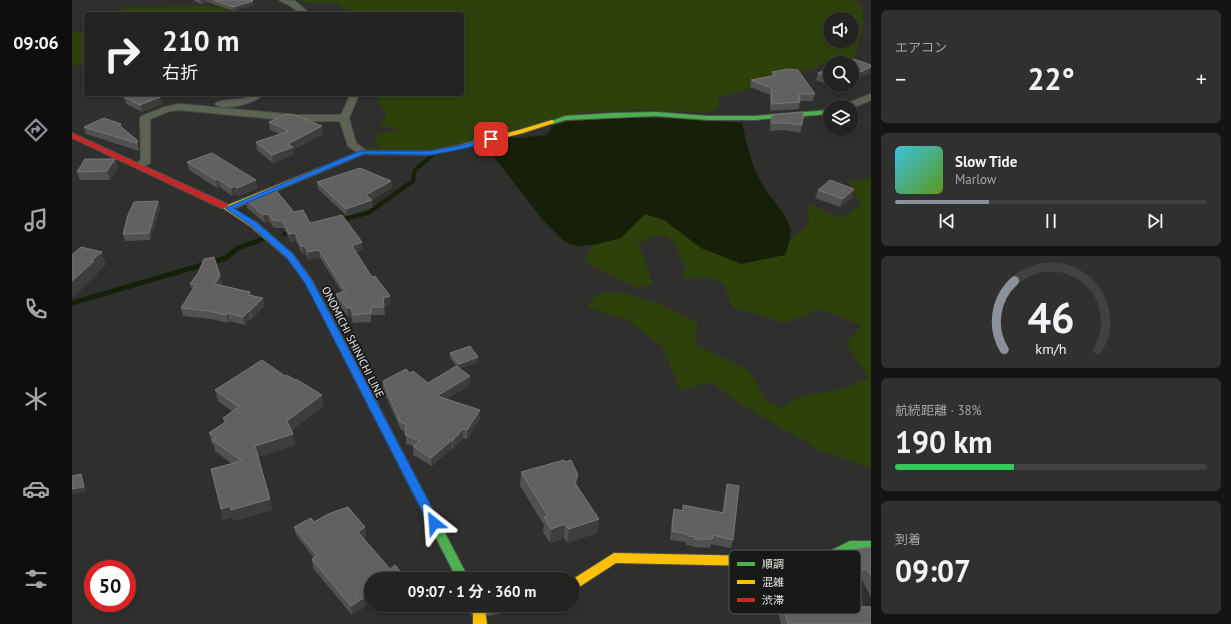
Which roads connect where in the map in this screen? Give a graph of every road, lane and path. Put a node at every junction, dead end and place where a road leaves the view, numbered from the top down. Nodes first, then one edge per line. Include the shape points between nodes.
1 (283, 0) edge
2 (303, 12) edge
3 (258, 96) edge
4 (354, 96) edge
5 (871, 97) edge
6 (859, 102) edge
7 (180, 107) junction
8 (823, 113) edge
9 (344, 118) junction
10 (72, 135) edge
11 (363, 152) junction
12 (140, 166) junction
13 (228, 208) junction
14 (871, 546) edge
15 (843, 550) edge
16 (729, 560) edge
17 (460, 572) edge
18 (580, 581) edge

1 - 2 street
3 - 7 street via 241,103
4 - 9 street
5 - 6 street
7 - 9 street via 296,118
7 - 12 street via 145,118 146,159 145,164
8 - 11 street via 754,118 655,114 565,118 521,132 430,153
9 - 11 street via 350,144
10 - 12 street, ONOMICHI SHINICHI LINE
11 - 13 street
12 - 13 street, ONOMICHI SHINICHI LINE
13 - 17 street, ONOMICHI SHINICHI LINE via 253,224 290,256 309,282
14 - 15 street via 850,546
16 - 18 street via 614,558

